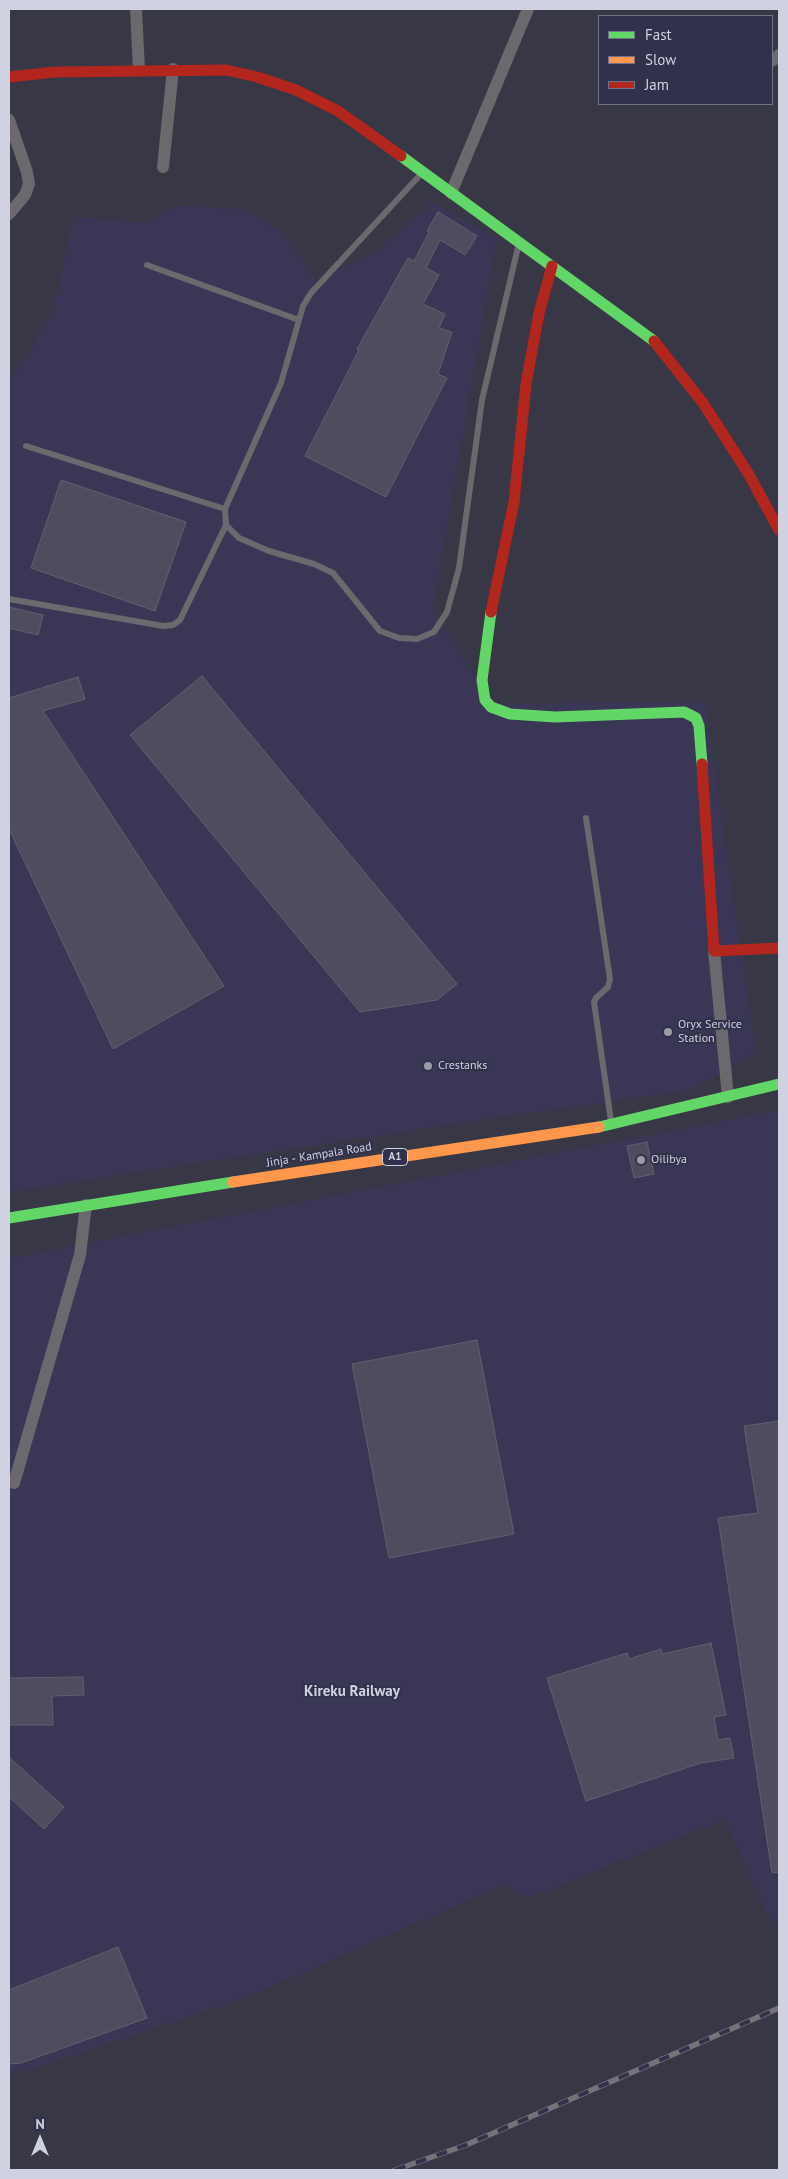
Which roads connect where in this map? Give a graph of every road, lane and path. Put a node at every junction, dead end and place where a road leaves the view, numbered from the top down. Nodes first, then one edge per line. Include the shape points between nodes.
1 (136, 9) edge
2 (528, 9) edge
3 (173, 69) junction
4 (139, 70) junction
5 (9, 77) edge
6 (9, 120) edge
7 (163, 167) dead end
8 (422, 173) junction
9 (451, 193) junction
10 (9, 214) edge
11 (519, 242) junction
12 (147, 265) dead end
13 (552, 266) junction
14 (299, 320) junction
15 (26, 446) dead end
16 (225, 508) junction
17 (226, 525) junction
18 (779, 530) edge
19 (9, 600) edge
20 (586, 818) dead end
21 (779, 948) edge
22 (714, 951) junction
23 (779, 1084) edge
24 (728, 1096) junction
25 (612, 1124) junction
26 (86, 1205) junction
27 (9, 1218) edge
28 (14, 1484) dead end

1 - 4 street
2 - 9 street
3 - 4 main road
3 - 7 street
3 - 8 main road via 226,70 296,90 338,111
4 - 5 main road via 55,72
6 - 10 street via 28,184 25,195
8 - 9 main road
8 - 14 lane via 311,293
9 - 11 main road
11 - 13 main road
11 - 17 lane via 482,400 459,568 447,612 434,632 417,639 399,638 380,631 332,573 239,538
12 - 14 lane
13 - 18 main road via 658,345 708,411 748,473
13 - 22 main road via 539,313 526,384 518,473 489,620 482,689 491,707 510,714 607,716 684,712 696,718 700,726
14 - 16 lane via 281,383
15 - 16 lane
16 - 17 lane
17 - 19 lane via 180,620 173,625
20 - 25 lane via 610,979 608,987 594,1002
21 - 22 main road
22 - 24 street
23 - 24 main road, Jinja - Kampala Road / A1
24 - 25 main road, Jinja - Kampala Road / A1
25 - 26 main road, Jinja - Kampala Road / A1
26 - 27 main road, Jinja - Kampala Road / A1
26 - 28 street via 76,1270

